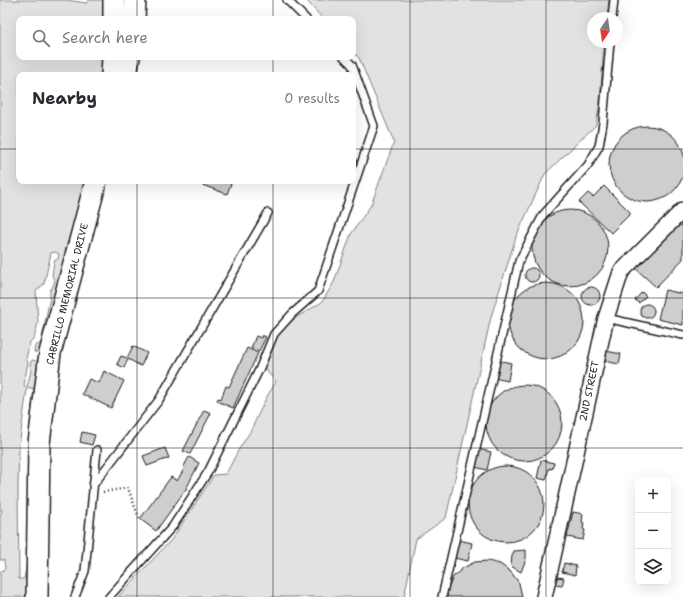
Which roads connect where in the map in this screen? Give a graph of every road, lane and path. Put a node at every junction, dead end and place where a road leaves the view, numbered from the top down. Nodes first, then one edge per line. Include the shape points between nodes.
1 (114, 0) edge
2 (135, 0) edge
3 (287, 0) edge
4 (614, 0) edge
5 (613, 12) edge
6 (114, 16) edge
7 (134, 16) edge
8 (303, 16) edge
9 (609, 48) edge
10 (113, 60) edge
11 (128, 60) edge
12 (347, 60) edge
13 (112, 72) edge
14 (126, 72) edge
15 (355, 72) edge
16 (356, 76) edge
17 (356, 179) edge
18 (95, 184) edge
19 (354, 184) edge
20 (683, 210) edge
21 (268, 212) dead end
22 (606, 318) junction
23 (683, 335) edge
24 (97, 450) dead end
25 (93, 486) junction
26 (92, 493) junction
27 (139, 518) dead end
28 (37, 597) edge
29 (75, 597) edge
30 (109, 597) edge
31 (442, 597) edge
32 (544, 597) edge

1 - 6 main road
2 - 7 main road
3 - 8 lane
4 - 5 lane
9 - 31 lane via 599,146 588,165 543,215 519,261
10 - 13 main road
11 - 14 main road
12 - 15 lane
16 - 17 lane via 374,126
18 - 28 main road, CABRILLO MEMORIAL DRIVE via 50,353 39,443
19 - 30 lane via 318,291 274,334 259,370 208,472 173,526
20 - 22 street, 2ND STREET via 620,272
21 - 25 lane via 159,400
22 - 23 lane
22 - 32 street, 2ND STREET
24 - 25 lane
25 - 26 lane
26 - 27 path via 128,488
26 - 29 lane via 85,571

